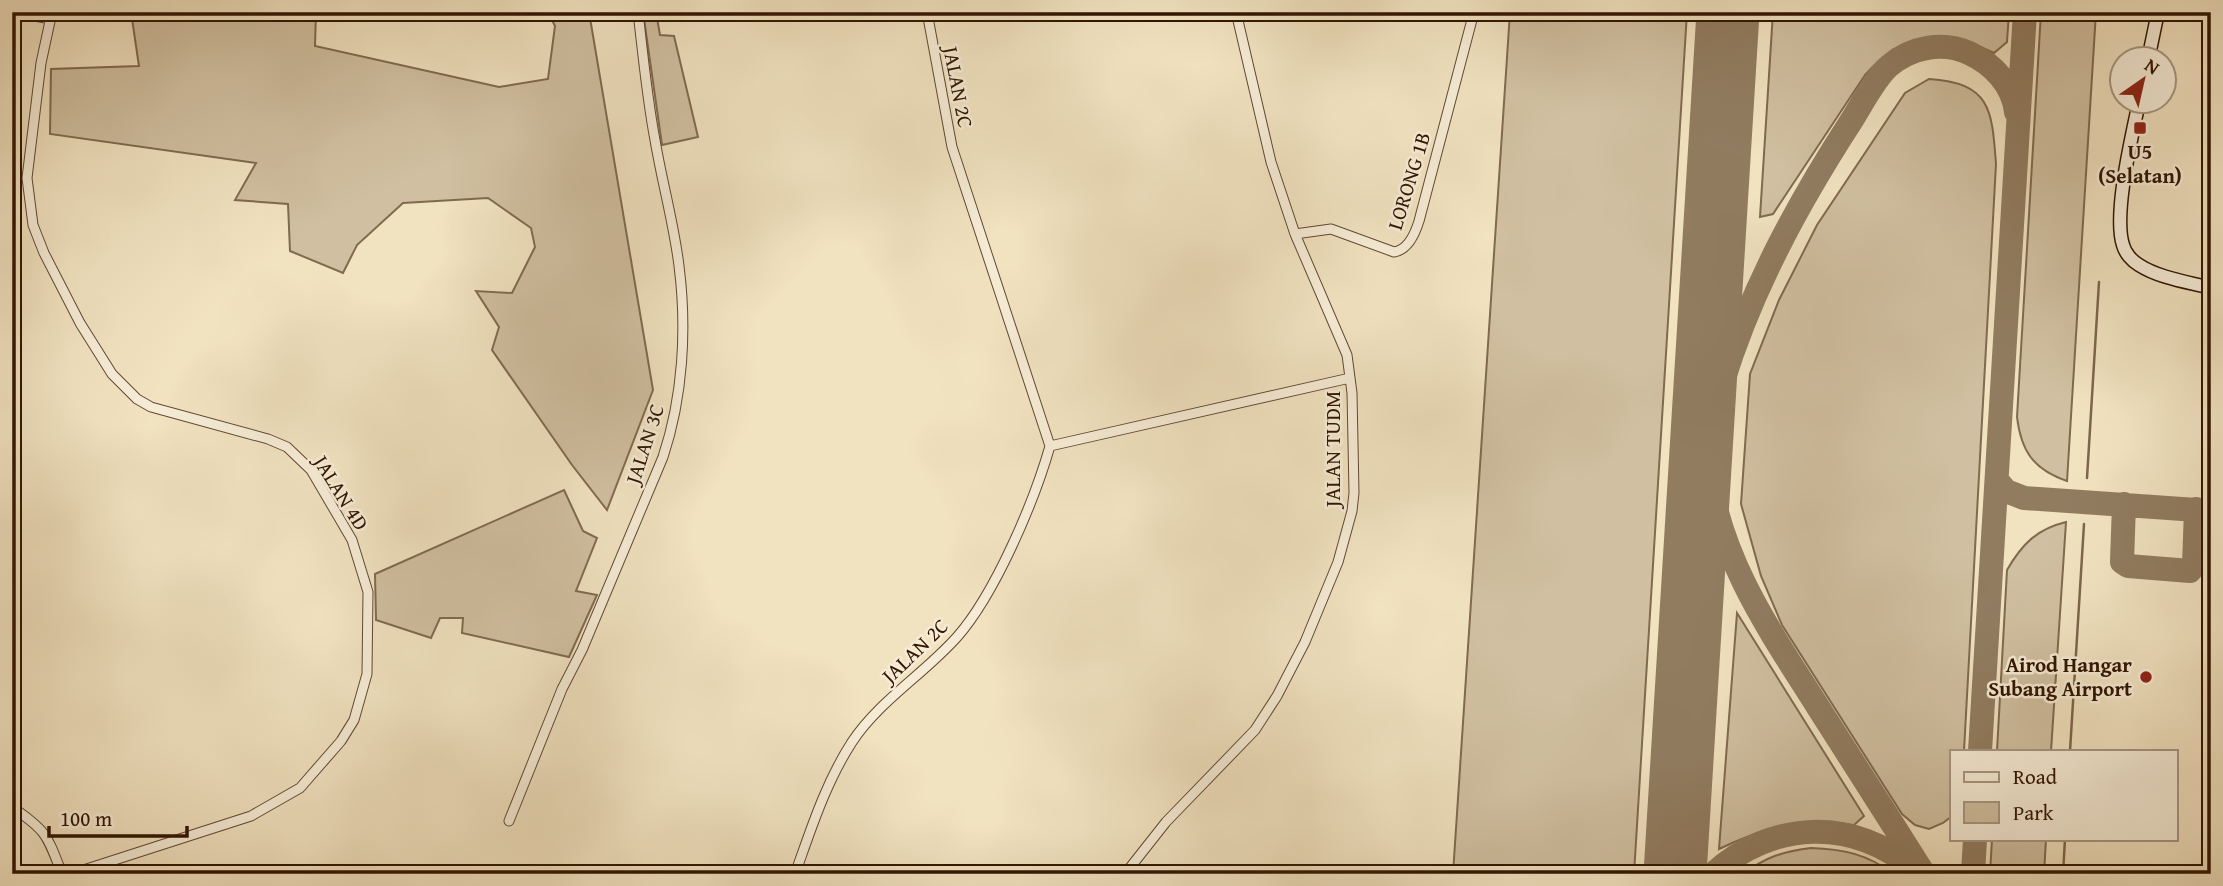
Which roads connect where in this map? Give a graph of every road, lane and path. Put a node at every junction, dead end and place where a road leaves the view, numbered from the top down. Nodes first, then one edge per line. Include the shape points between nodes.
1 (12, 12) edge
2 (638, 12) edge
3 (927, 12) edge
4 (1236, 12) edge
5 (1474, 12) edge
6 (2158, 12) edge
7 (51, 15) edge
8 (2151, 46) edge
9 (2137, 116) edge
10 (1295, 234) junction
11 (2211, 288) edge
12 (1350, 378) junction
13 (1049, 446) junction
14 (12, 807) edge
15 (509, 821) dead end
16 (62, 874) edge
17 (71, 874) edge
18 (795, 874) edge
19 (1125, 874) edge

1 - 7 street
2 - 15 street, JALAN 3C via 654,136 679,266 682,361 678,400 663,457
3 - 13 street, JALAN 2C via 952,147
4 - 10 street, JALAN TUDM via 1269,154
5 - 10 street, LORONG 1B via 1417,228 1409,243 1394,252 1331,229
6 - 8 street
7 - 17 street, JALAN 4D via 41,63 28,191 36,234 80,323 112,374 137,399 167,413 268,439 305,463 352,540 368,592 367,674 354,720 300,788 251,816
9 - 11 street via 2119,217 2123,247 2138,265 2152,272
10 - 12 street, JALAN TUDM via 1347,355
12 - 13 street
12 - 19 street, JALAN TUDM via 1352,511 1338,562 1305,642 1255,730 1166,822
13 - 18 street, JALAN 2C via 1042,472 987,594 958,636 853,740 835,770
14 - 16 street via 44,832

